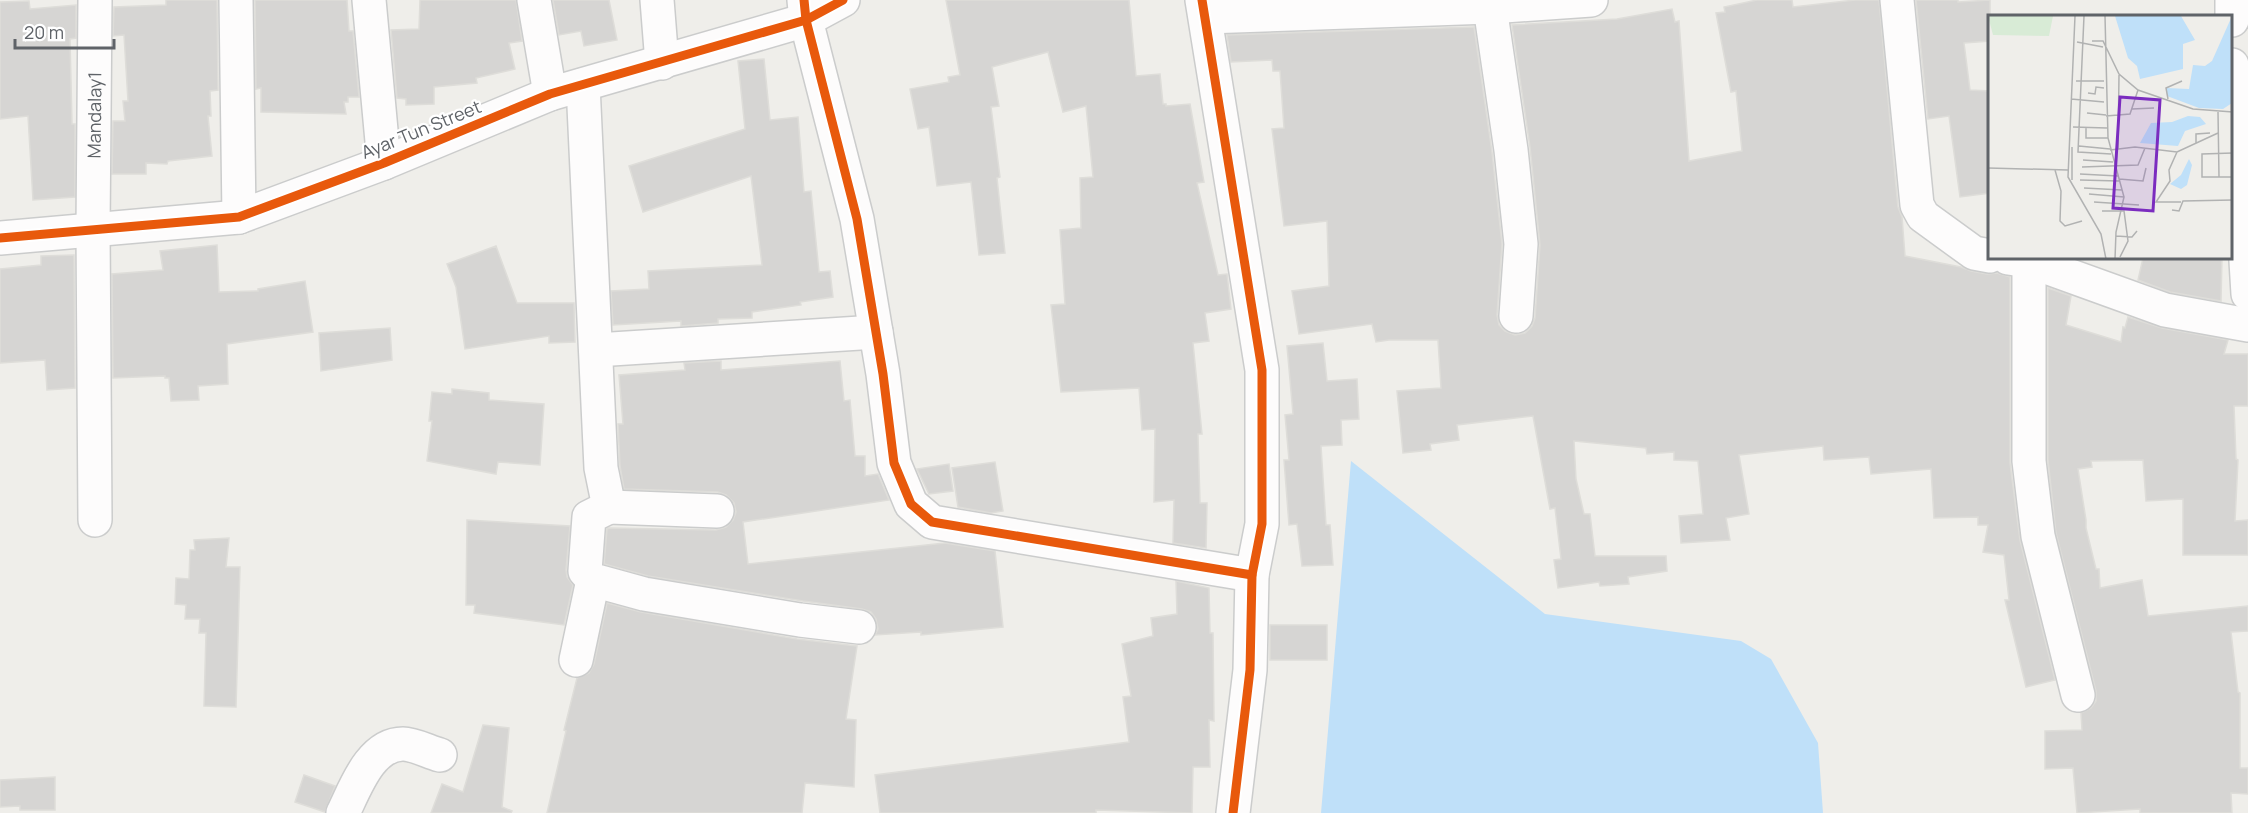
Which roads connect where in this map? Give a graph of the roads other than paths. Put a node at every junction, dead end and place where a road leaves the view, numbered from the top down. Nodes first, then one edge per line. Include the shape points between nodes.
1 (95, 0) edge
2 (236, 0) edge
3 (369, 0) edge
4 (534, 0) edge
5 (657, 0) edge
6 (843, 0) edge
7 (1591, 0) edge
8 (1897, 0) edge
9 (1490, 7) junction
10 (1204, 9) edge
11 (805, 10) edge
12 (662, 63) junction
13 (2233, 74) edge
14 (583, 85) junction
15 (550, 94) junction
16 (384, 163) junction
17 (239, 217) junction
18 (93, 230) junction
19 (0, 238) edge
20 (1988, 256) edge
21 (2018, 260) edge
22 (2248, 294) edge
23 (1516, 316) dead end
24 (2248, 325) edge
25 (876, 332) junction
26 (596, 350) junction
27 (609, 507) junction
28 (717, 511) dead end
29 (95, 520) dead end
30 (1251, 575) junction
31 (593, 580) junction
32 (859, 627) dead end
33 (576, 660) dead end
34 (2078, 695) dead end
35 (440, 755) dead end
36 (343, 813) edge
37 (1233, 813) edge

1 - 18 street, Mandalay1
2 - 17 street
3 - 16 street
4 - 15 street
5 - 12 street
6 - 11 street, Ayar Tun Street
7 - 9 street
8 - 20 street via 1917,205 1923,216 1974,253
9 - 10 street
9 - 23 street via 1521,244
10 - 30 street via 1262,370 1262,524
11 - 12 street, Ayar Tun Street
11 - 25 street via 857,219
12 - 14 street, Ayar Tun Street
13 - 22 street
14 - 15 street, Ayar Tun Street
14 - 26 street
15 - 16 street, Ayar Tun Street
16 - 17 street, Ayar Tun Street
17 - 18 street, Ayar Tun Street
18 - 19 street, Ayar Tun Street
18 - 29 street, Mandalay1
21 - 24 street via 2165,310
21 - 34 street via 2029,461 2038,536
25 - 26 street
25 - 30 street via 894,463 911,504 932,522
26 - 27 street via 601,468
27 - 28 street
27 - 31 street via 589,517 585,571
30 - 37 street via 1250,670
31 - 32 street via 644,594
31 - 33 street
35 - 36 street via 403,744 386,749 372,760

